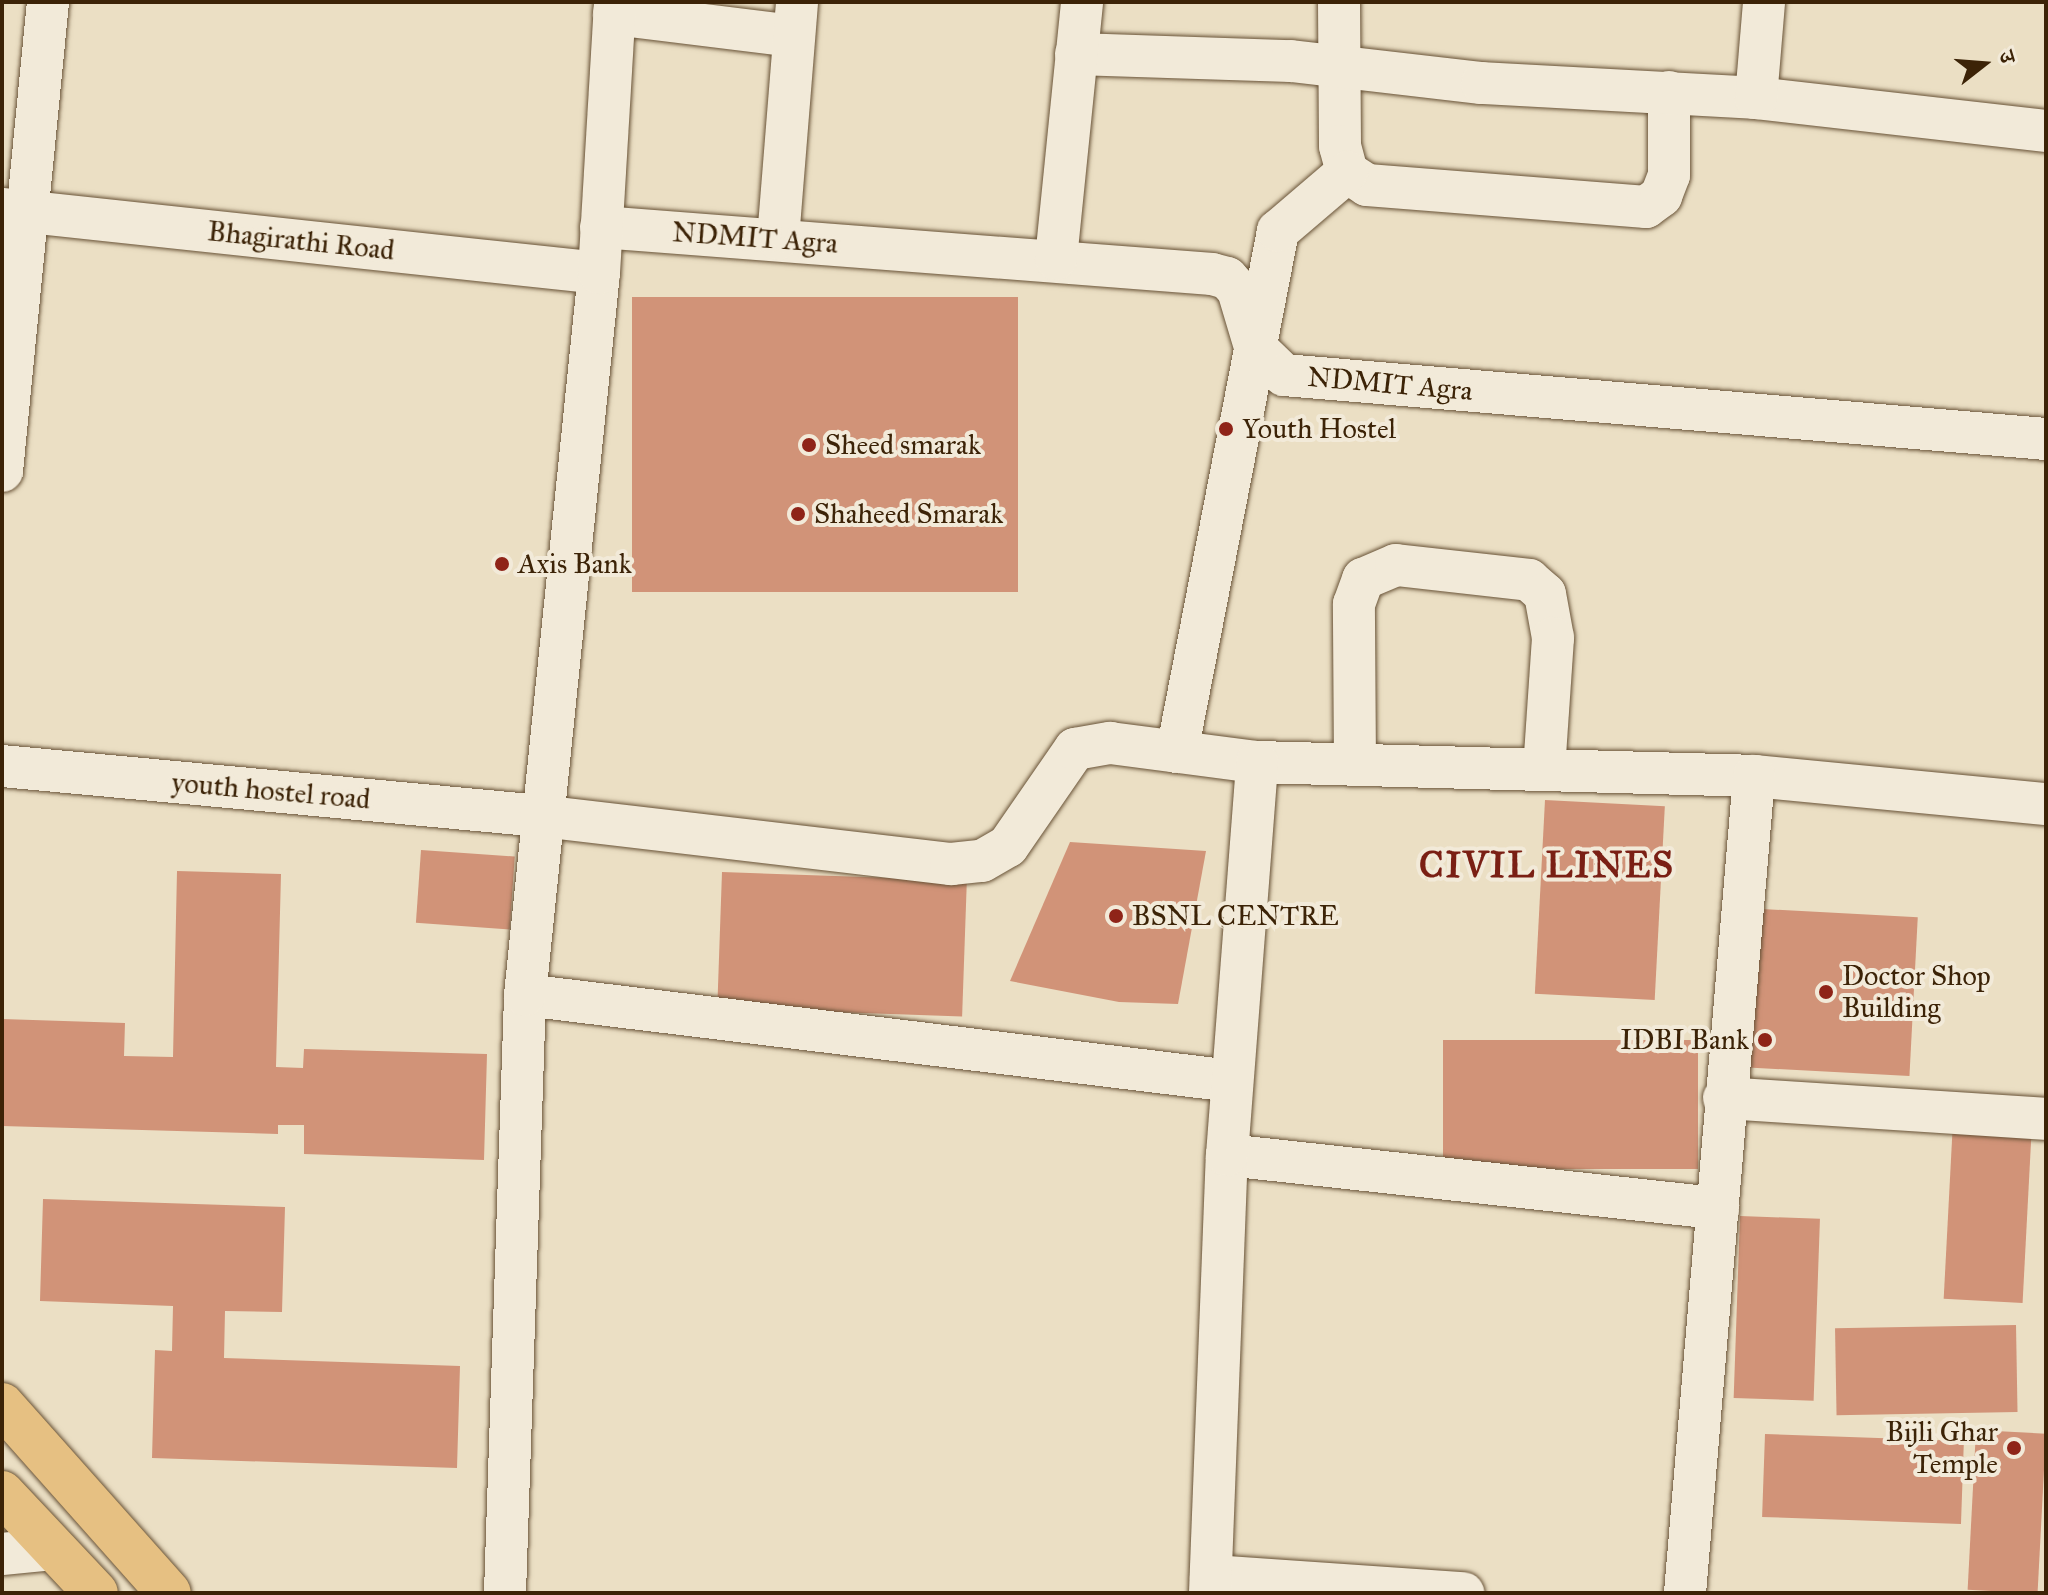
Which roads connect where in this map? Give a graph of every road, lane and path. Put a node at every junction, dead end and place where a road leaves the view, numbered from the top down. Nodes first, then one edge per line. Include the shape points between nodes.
1 (48, 2) edge
2 (1082, 2) edge
3 (1339, 2) edge
4 (1764, 2) edge
5 (615, 8) edge
6 (795, 19) edge
7 (1076, 54) junction
8 (1336, 66) junction
9 (1669, 92) junction
10 (1756, 98) junction
11 (2046, 131) edge
12 (1347, 172) junction
13 (16, 211) edge
14 (601, 227) junction
15 (778, 239) junction
16 (1056, 259) junction
17 (599, 273) junction
18 (1255, 347) junction
19 (2046, 439) edge
20 (2, 471) edge
21 (1177, 752) junction
22 (1257, 762) junction
23 (1355, 765) junction
24 (2, 766) edge
25 (1544, 770) junction
26 (1754, 776) junction
27 (2046, 804) edge
28 (541, 816) junction
29 (525, 995) junction
30 (1232, 1081) junction
31 (1724, 1098) junction
32 (2046, 1119) edge
33 (1227, 1155) junction
34 (1718, 1208) junction
35 (2, 1405) edge
36 (2, 1493) edge
37 (53, 1549) junction
38 (2, 1554) edge
39 (1210, 1584) edge
40 (96, 1593) edge
41 (169, 1593) edge
42 (505, 1593) edge
43 (1463, 1593) edge
44 (1685, 1593) edge

1 - 13 street
2 - 7 street
3 - 8 street
4 - 10 street
5 - 6 street
5 - 14 street
6 - 15 street
7 - 8 street
7 - 16 street
8 - 9 street via 1482,83
8 - 12 street via 1340,146
9 - 10 street
9 - 12 street via 1669,175 1661,196 1646,207 1367,185
10 - 11 street
12 - 18 street via 1278,231
13 - 17 street, Bhagirathi Road
13 - 20 street
14 - 15 street, NDMIT Agra
14 - 17 street
15 - 16 street, NDMIT Agra
16 - 18 street, NDMIT Agra via 1227,278 1245,304
17 - 28 street
18 - 19 street, NDMIT Agra via 1284,375
18 - 21 street
21 - 22 street, youth hostel road
21 - 28 street, youth hostel road via 1110,743 1075,749 1008,846 982,861 951,864
22 - 23 street, youth hostel road
22 - 30 street
23 - 25 street, youth hostel road
23 - 25 street via 1354,604 1363,579 1396,565 1529,580 1545,594 1553,638
24 - 28 street, youth hostel road
25 - 26 street, youth hostel road
26 - 27 street, youth hostel road
26 - 31 street
28 - 29 street
29 - 30 street
29 - 42 street
30 - 33 street
31 - 32 street
31 - 34 street
33 - 34 street
33 - 39 street
34 - 44 street
35 - 41 main road
36 - 37 main road
37 - 38 street
37 - 40 main road
39 - 43 street

